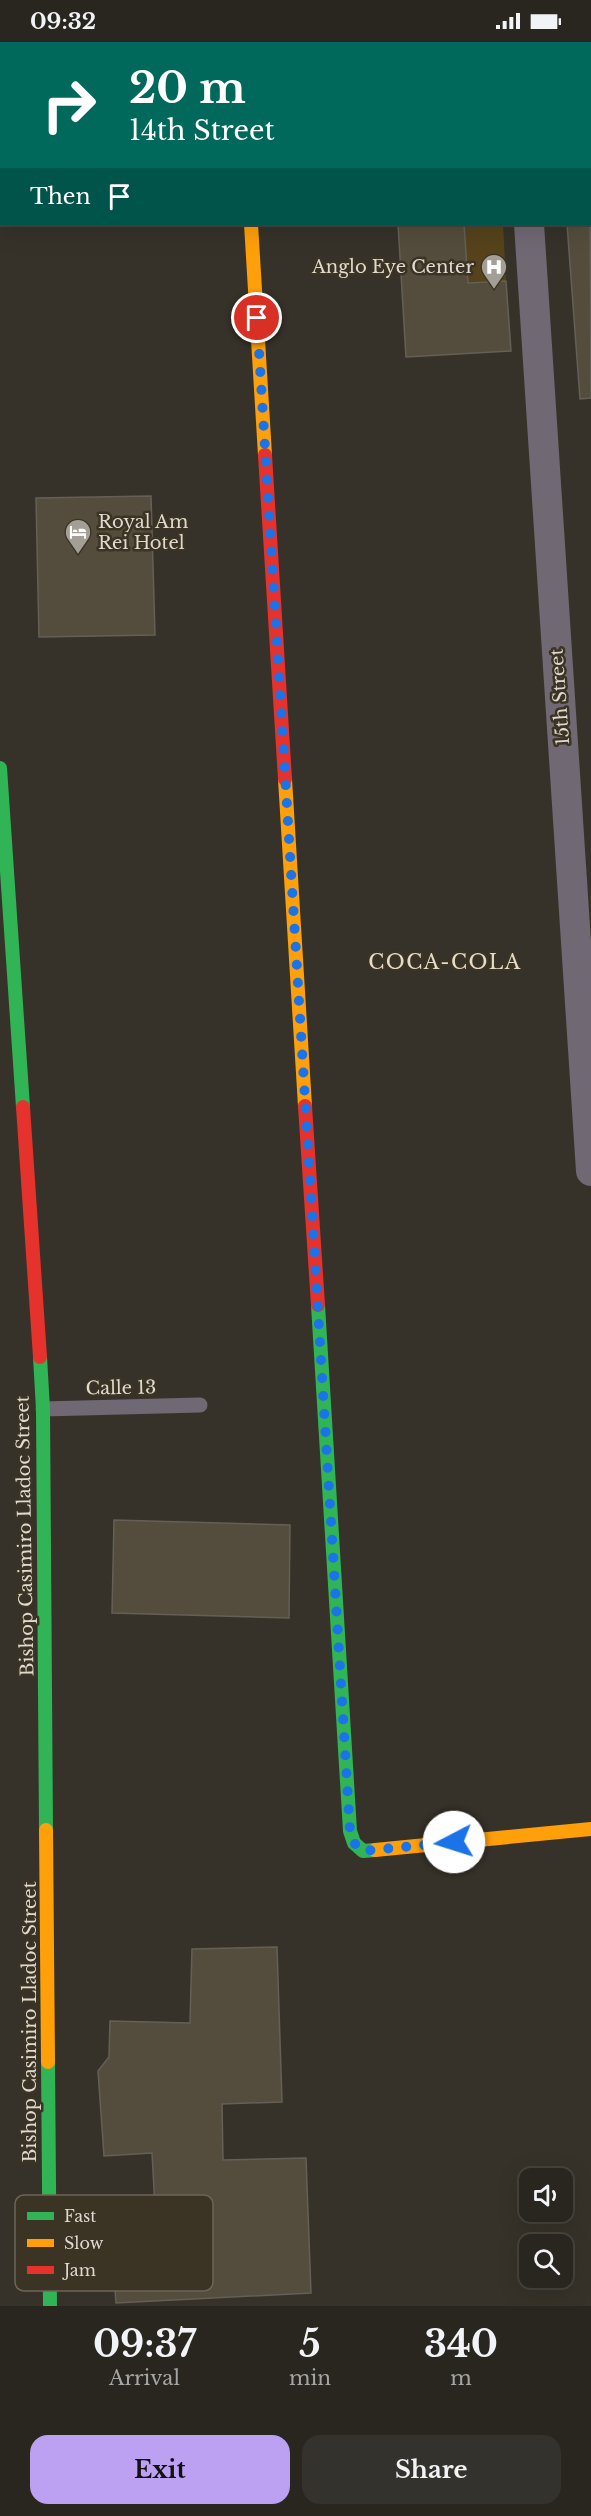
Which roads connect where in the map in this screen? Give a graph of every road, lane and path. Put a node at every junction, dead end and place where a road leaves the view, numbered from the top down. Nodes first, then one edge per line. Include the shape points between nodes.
1 (251, 225) edge
2 (529, 225) edge
3 (0, 768) edge
4 (591, 1170) edge
5 (200, 1405) dead end
6 (43, 1409) junction
7 (591, 1829) edge
8 (49, 2195) edge
9 (50, 2291) edge
10 (50, 2306) edge

1 - 7 street via 350,1831 354,1843 363,1851
2 - 4 street, 15th Street
3 - 6 street, Bishop Casimiro Lladoc Street
5 - 6 lane, Calle 13
6 - 8 street, Bishop Casimiro Lladoc Street
9 - 10 street, Bishop Casimiro Lladoc Street

